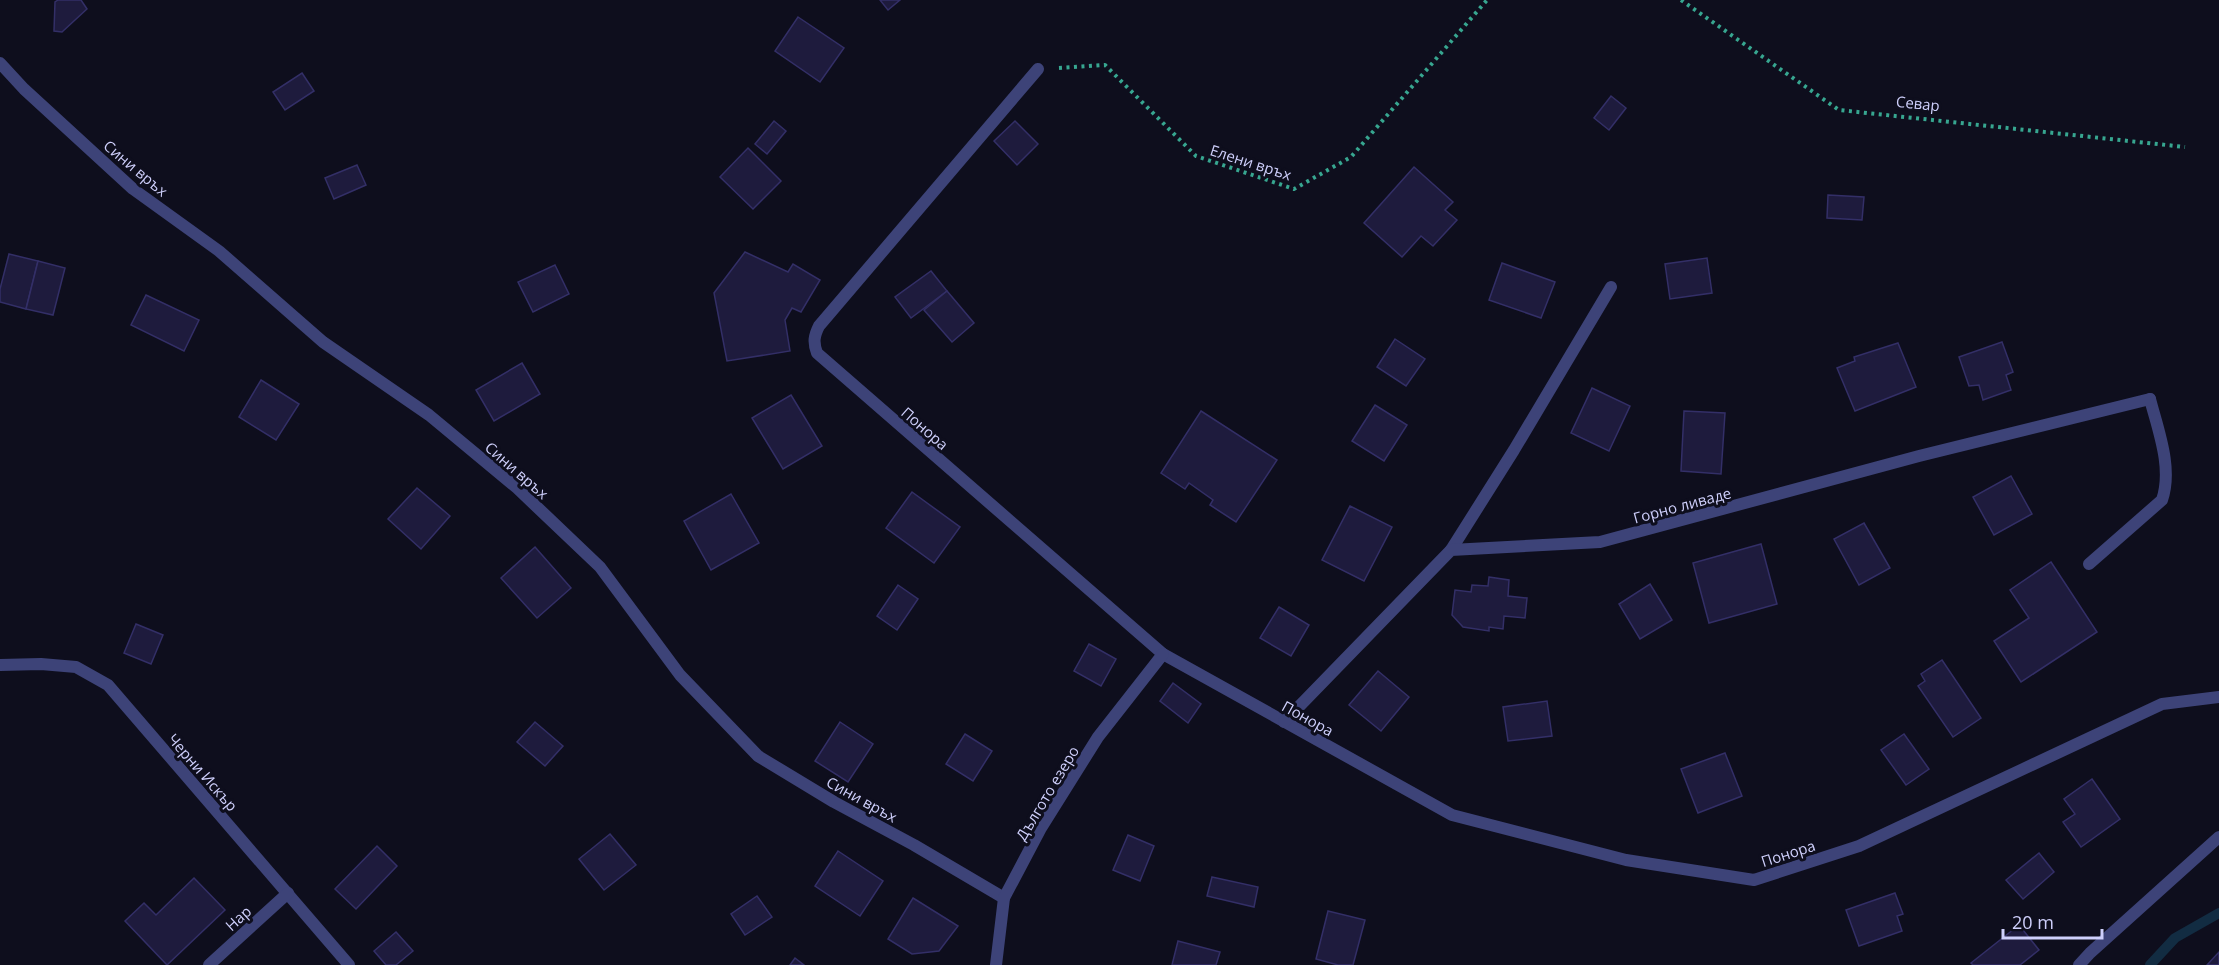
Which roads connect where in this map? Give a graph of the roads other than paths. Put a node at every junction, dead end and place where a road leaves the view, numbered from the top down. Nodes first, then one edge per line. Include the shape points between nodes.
1 (0, 63) edge
2 (1038, 69) road end
3 (1611, 287) dead end
4 (1451, 550) junction
5 (2089, 564) dead end
6 (1163, 654) junction
7 (0, 665) edge
8 (2219, 697) edge
9 (1284, 722) junction
10 (2219, 837) edge
11 (288, 893) junction
12 (1004, 898) junction
13 (209, 965) edge
14 (349, 965) edge
15 (996, 965) edge
16 (2079, 965) edge

1 - 12 street, Сини връх via 133,189 219,251 323,342 429,415 518,488 600,567 680,675 758,756
2 - 6 street, Понора via 819,326 814,344 823,360
3 - 4 street
4 - 5 street, Горно ливаде via 1600,543 1919,456 2150,399 2165,461 2166,488 2162,500
4 - 9 street
6 - 9 street, Понора
6 - 12 street, Дългото езеро via 1098,737 1041,828
7 - 11 street, Черни Искър via 76,668 108,685
8 - 9 street, Понора via 2162,704 1859,846 1754,880 1626,860 1452,815
10 - 16 street
11 - 13 street, Нар
11 - 14 street, Черни Искър
12 - 15 street, Дългото езеро

